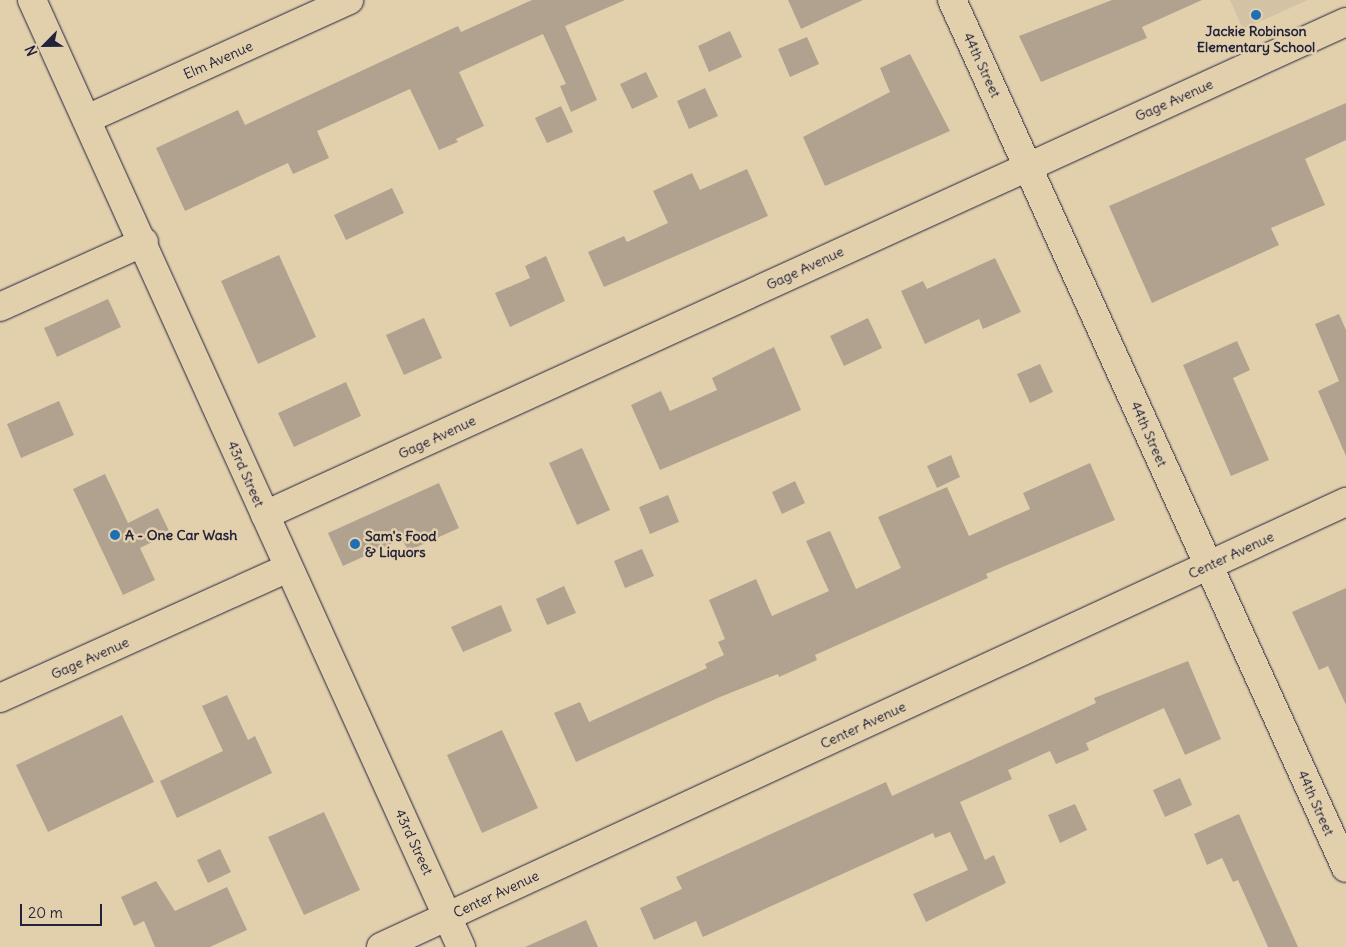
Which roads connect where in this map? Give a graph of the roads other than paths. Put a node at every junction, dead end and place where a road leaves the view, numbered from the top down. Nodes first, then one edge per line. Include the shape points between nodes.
1 (32, 0) edge
2 (349, 0) edge
3 (952, 0) edge
4 (1346, 22) edge
5 (87, 119) junction
6 (1028, 166) junction
7 (144, 242) junction
8 (0, 307) edge
9 (1346, 502) edge
10 (265, 515) junction
11 (1208, 566) junction
12 (288, 568) junction
13 (0, 698) edge
14 (1346, 868) edge
15 (447, 916) junction
16 (381, 947) edge
17 (461, 947) edge

1 - 5 street, 43rd Street
2 - 5 street, Elm Avenue
3 - 6 street, 44th Street
4 - 6 street, Gage Avenue
5 - 7 street, 43rd Street
6 - 10 street, Gage Avenue
6 - 11 street, 44th Street
7 - 8 street
7 - 10 street, 43rd Street
9 - 11 street, Center Avenue
10 - 12 street, 43rd Street
11 - 14 street, 44th Street
11 - 15 street, Center Avenue
12 - 13 street, Gage Avenue
12 - 15 street, 43rd Street
15 - 16 street, Center Avenue
15 - 17 street, 43rd Street

